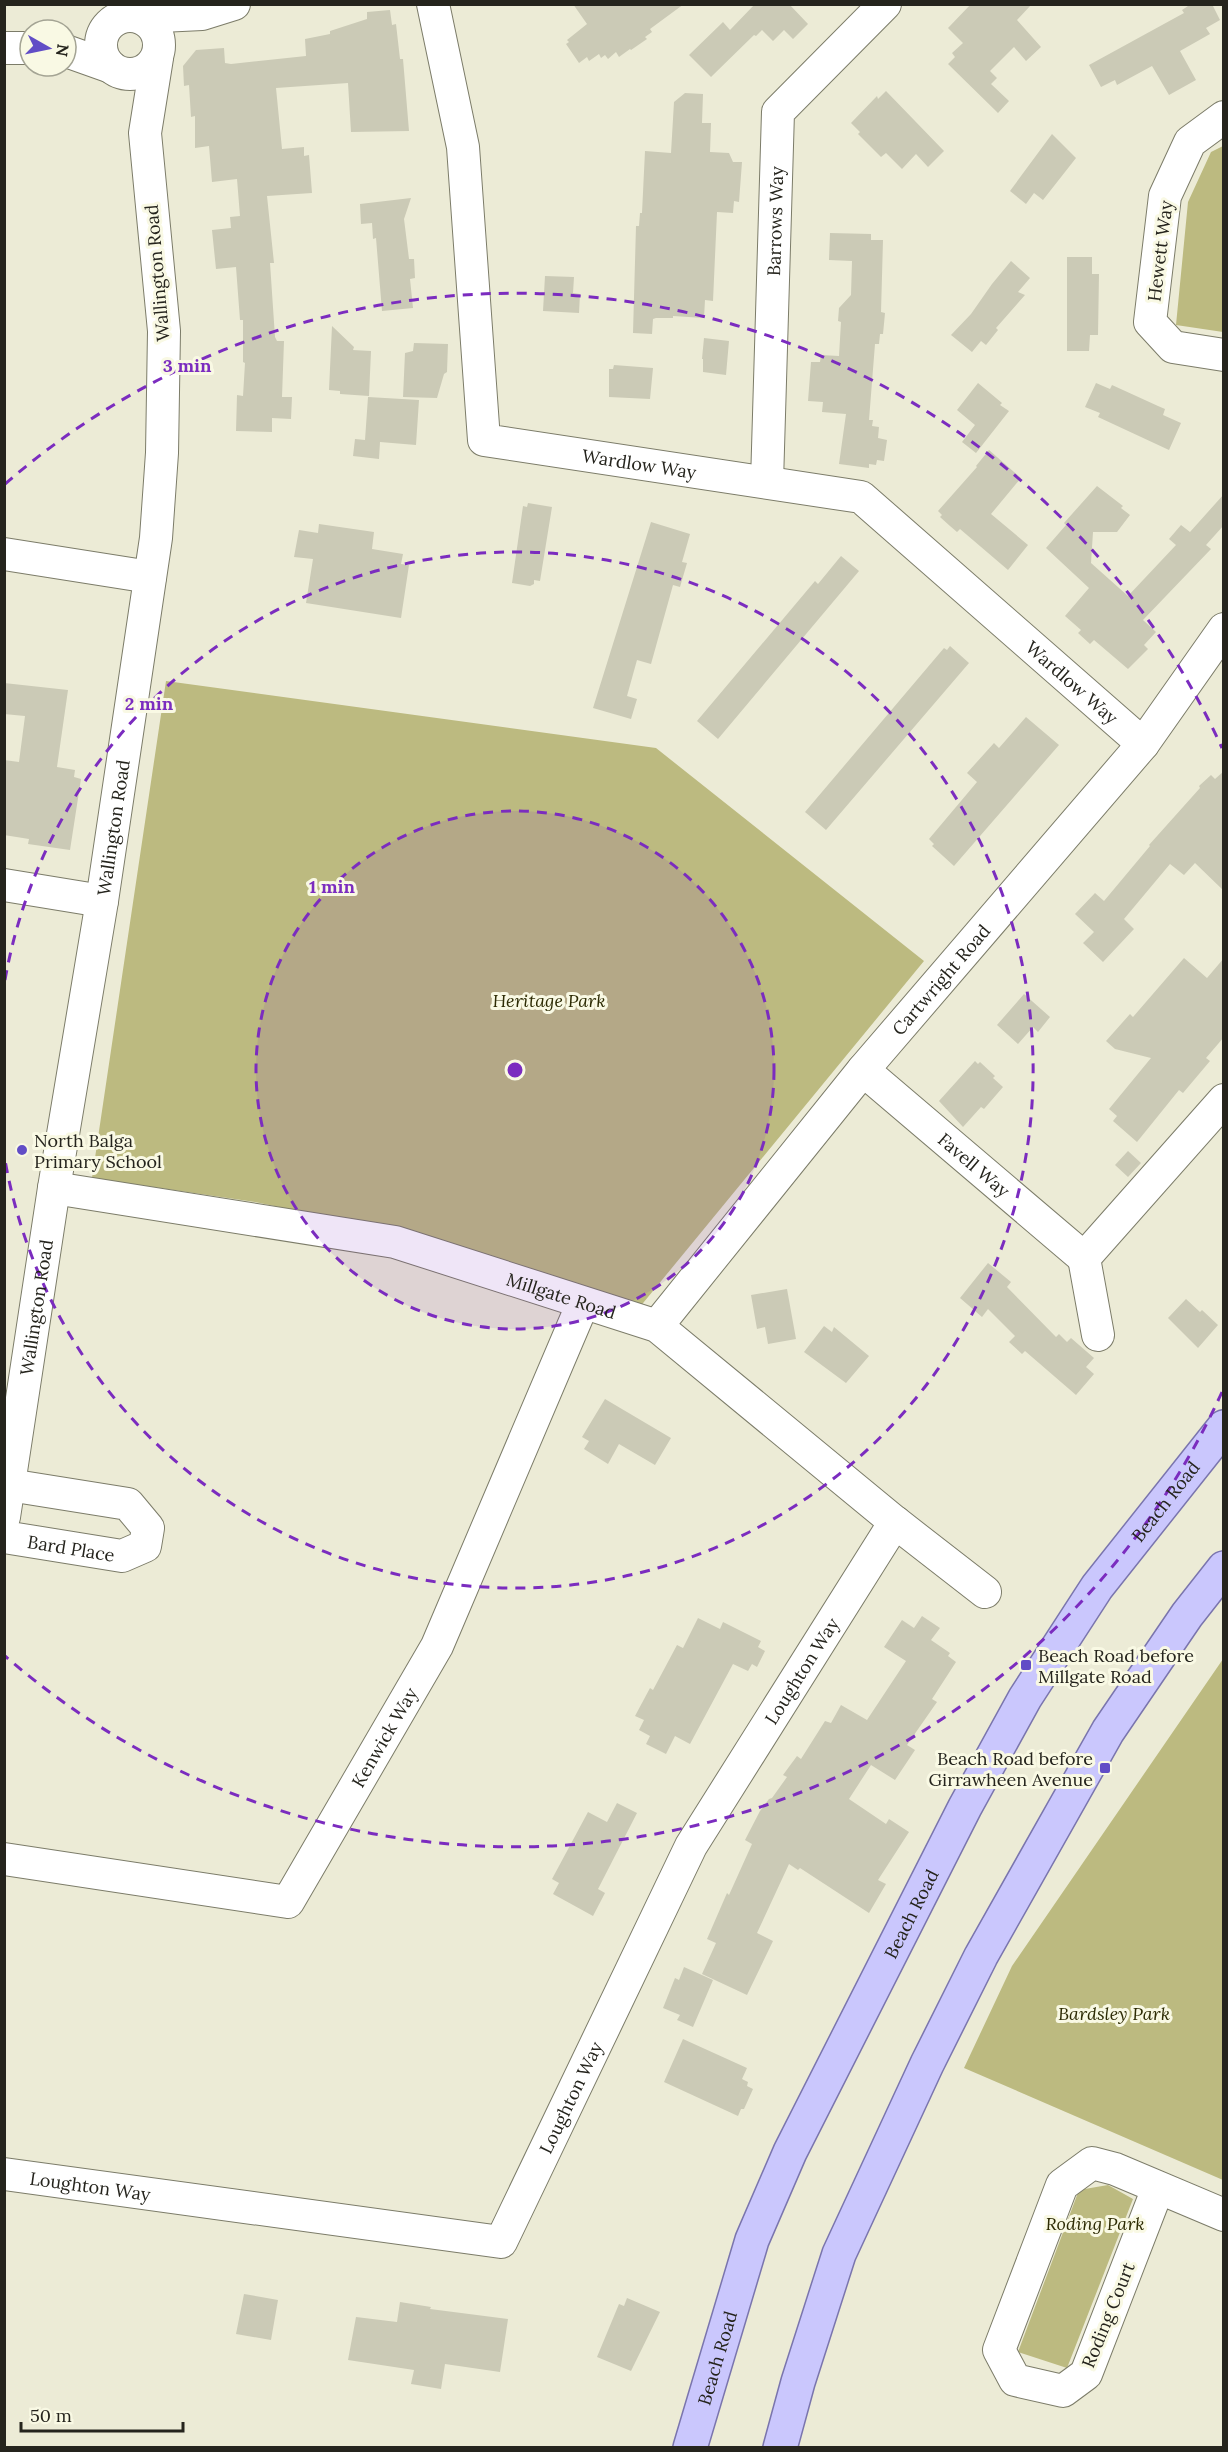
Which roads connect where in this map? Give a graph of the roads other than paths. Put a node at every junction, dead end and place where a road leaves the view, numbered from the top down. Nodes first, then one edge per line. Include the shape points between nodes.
1 (234, 4) edge
2 (433, 4) edge
3 (885, 4) edge
4 (202, 14) junction
5 (140, 17) junction
6 (106, 29) junction
7 (78, 41) edge
8 (158, 53) junction
9 (78, 56) edge
10 (115, 70) junction
11 (1224, 117) edge
12 (146, 133) junction
13 (1224, 355) edge
14 (767, 482) junction
15 (4, 554) edge
16 (150, 577) junction
17 (1224, 629) edge
18 (1143, 744) junction
19 (4, 885) edge
20 (102, 901) junction
21 (863, 1070) junction
22 (1224, 1100) edge
23 (54, 1188) junction
24 (1084, 1258) junction
25 (583, 1303) junction
26 (657, 1326) junction
27 (1098, 1335) dead end
28 (1224, 1427) edge
29 (9, 1485) junction
30 (4, 1517) edge
31 (895, 1522) junction
32 (4, 1537) edge
33 (1224, 1568) edge
34 (985, 1592) dead end
35 (4, 1859) edge
36 (4, 2174) edge
37 (1158, 2188) junction
38 (1224, 2215) edge
39 (690, 2448) edge
40 (780, 2448) edge

1 - 4 street
2 - 14 street, Wardlow Way via 463,147 484,440
3 - 14 street, Barrows Way via 778,112
4 - 5 street
4 - 8 street
5 - 6 street via 121,17
5 - 8 street via 155,29
6 - 7 street
6 - 10 street via 101,49
8 - 10 street via 141,72
8 - 12 street, Wallington Road
9 - 10 street
10 - 12 street, Wallington Road
11 - 13 street, Hewett Way via 1190,142 1165,196 1150,322 1173,347
12 - 16 street, Wallington Road via 164,331 162,453
14 - 18 street, Wardlow Way via 861,497
15 - 16 street
16 - 20 street, Wallington Road
17 - 18 street, Cartwright Road
18 - 21 street, Cartwright Road
19 - 20 street
20 - 23 street, Wallington Road
21 - 24 street, Favell Way
21 - 26 street, Cartwright Road
22 - 24 street
23 - 25 street, Millgate Road via 395,1242
23 - 29 street, Wallington Road
24 - 27 street
25 - 26 street, Millgate Road
25 - 35 street, Kenwick Way via 437,1646 288,1902
26 - 31 street, Millgate Road
28 - 39 main road, Beach Road via 1096,1587 1025,1698 965,1807 790,2152 757,2229
29 - 30 street, Wallington Road
29 - 32 street, Bard Place via 128,1504 148,1528 145,1546 122,1556
31 - 34 street, Millgate Road
31 - 36 street, Loughton Way via 691,1846 501,2242
33 - 40 main road via 1108,1731 981,1956 839,2254
37 - 37 street, Roding Court via 1086,2374 1063,2391 1015,2380 999,2350 1062,2185 1092,2163
37 - 38 street, Roding Court

